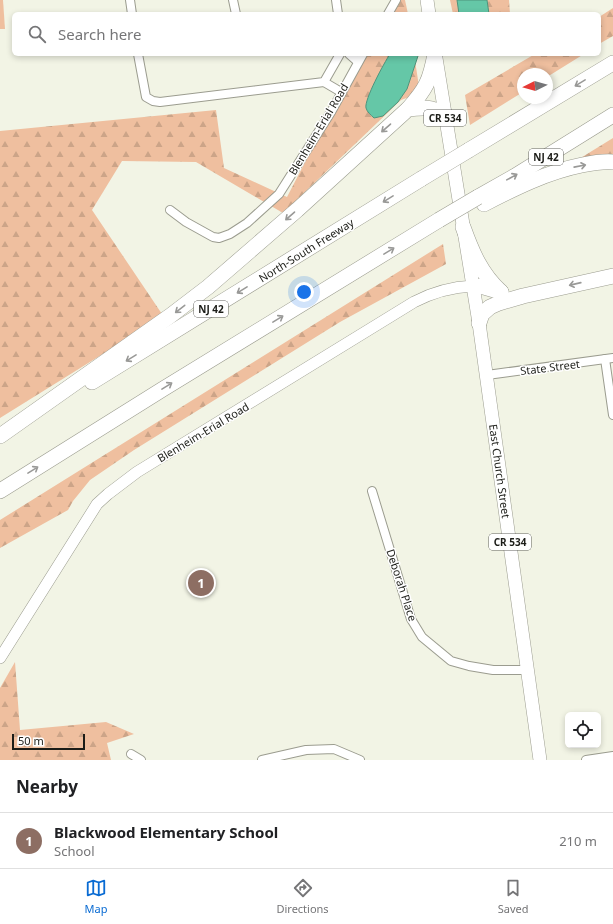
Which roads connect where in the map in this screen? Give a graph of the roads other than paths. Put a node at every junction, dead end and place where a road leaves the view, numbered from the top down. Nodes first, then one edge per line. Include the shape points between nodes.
1 (130, 0) edge
2 (234, 0) edge
3 (336, 0) edge
4 (396, 0) edge
5 (427, 0) edge
6 (132, 12) edge
7 (236, 12) edge
8 (338, 12) edge
9 (389, 12) edge
10 (429, 12) edge
11 (138, 56) edge
12 (339, 56) edge
13 (351, 56) edge
14 (362, 56) edge
15 (436, 56) edge
16 (436, 56) edge
17 (358, 62) junction
18 (613, 63) edge
19 (324, 82) junction
20 (341, 92) junction
21 (408, 109) junction
22 (445, 114) junction
23 (613, 115) edge
24 (613, 162) edge
25 (478, 201) junction
26 (170, 210) dead end
27 (463, 227) junction
28 (613, 276) edge
29 (473, 286) junction
30 (501, 292) junction
31 (524, 296) junction
32 (479, 324) junction
33 (609, 359) edge
34 (487, 375) junction
35 (613, 414) edge
36 (0, 436) edge
37 (0, 440) edge
38 (0, 490) edge
39 (372, 491) dead end
40 (0, 658) edge
41 (528, 670) junction
42 (131, 754) dead end
43 (613, 756) edge
44 (141, 760) edge
45 (262, 760) edge
46 (360, 760) edge
47 (540, 760) edge
48 (586, 760) edge

1 - 6 street
2 - 7 street
3 - 8 street
4 - 9 street
5 - 10 main road
11 - 19 street via 146,97 160,102
12 - 19 street
13 - 17 street
14 - 17 street, Blenheim-Erial Road
15 - 21 highway via 430,78
16 - 22 main road, CR 534
17 - 20 street, Blenheim-Erial Road
18 -> 37 highway, North-South Freeway / NJ 42, bridge
19 - 20 street
20 - 26 street, Blenheim-Erial Road via 280,194 247,224 218,238 186,222
21 - 22 highway via 427,107
21 -> 36 highway via 208,287
22 - 27 main road, East Church Street / CR 534
25 -> 23 highway, NJ 42
25 -> 24 highway via 553,173
38 -> 25 highway, NJ 42, bridge via 418,233 441,224
27 - 29 main road, East Church Street / CR 534
27 - 30 highway via 480,268
28 -> 31 highway
29 - 30 highway
29 - 32 main road, East Church Street / CR 534
29 - 40 main road, Blenheim-Erial Road via 444,289 414,302 137,472 108,494 97,504
30 - 31 highway
31 - 32 highway via 490,307 482,314
32 - 34 main road, East Church Street / CR 534
33 - 34 street, State Street
33 - 35 street
34 - 41 main road, East Church Street / CR 534
39 - 41 street, Deborah Place via 411,619 422,637 451,661 493,670
41 - 47 main road, East Church Street / CR 534
42 - 44 street
43 - 48 street
45 - 46 street via 306,750 334,749

